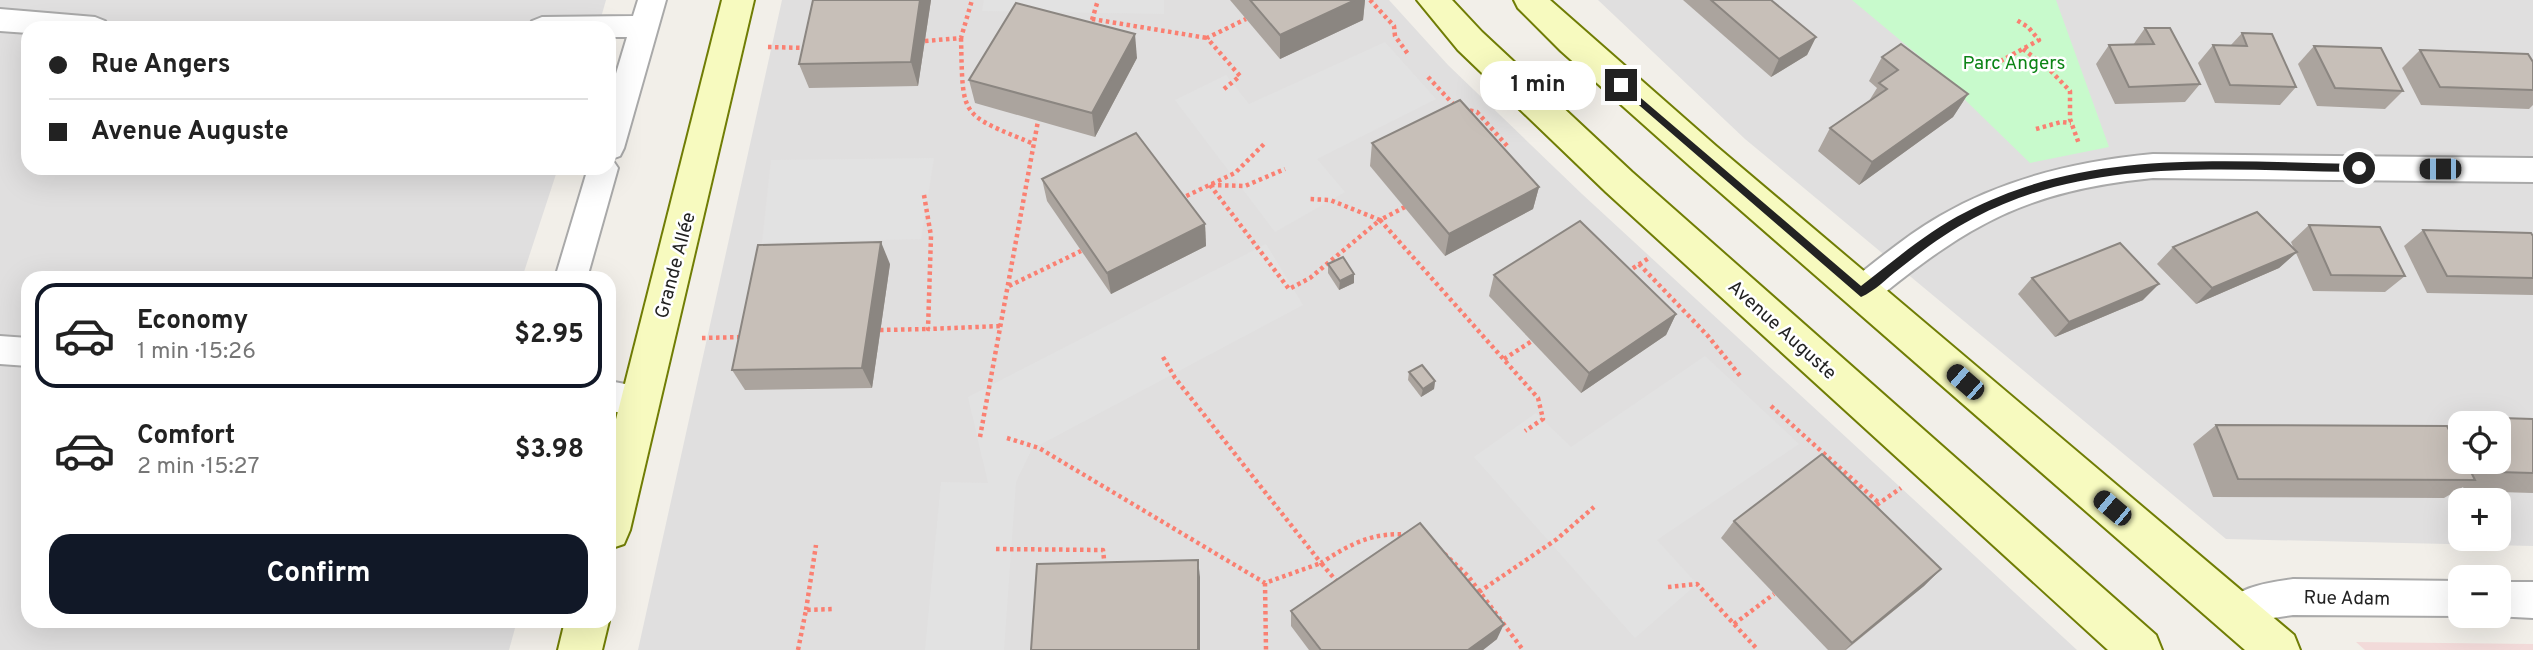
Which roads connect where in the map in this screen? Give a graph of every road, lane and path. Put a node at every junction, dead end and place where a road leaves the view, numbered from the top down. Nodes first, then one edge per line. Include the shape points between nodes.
1 (738, 0) edge
2 (972, 0) edge
3 (1098, 0) edge
4 (1370, 0) edge
5 (1433, 0) edge
6 (1530, 0) edge
7 (648, 13) edge
8 (1093, 19) junction
9 (1246, 19) dead end
10 (2015, 19) dead end
11 (0, 20) edge
12 (591, 21) edge
13 (21, 22) edge
14 (1087, 31) edge
15 (961, 38) junction
16 (1207, 38) junction
17 (925, 41) dead end
18 (768, 47) dead end
19 (817, 49) edge
20 (2023, 50) junction
21 (1408, 54) dead end
22 (1988, 68) dead end
23 (1428, 77) dead end
24 (1224, 89) dead end
25 (1038, 121) edge
26 (2071, 123) junction
27 (616, 124) edge
28 (2036, 129) dead end
29 (1265, 143) dead end
30 (1518, 143) dead end
31 (1034, 144) junction
32 (1509, 148) junction
33 (2083, 151) dead end
34 (1498, 153) edge
35 (1285, 169) dead end
36 (2533, 170) edge
37 (601, 175) edge
38 (1210, 185) junction
39 (924, 195) dead end
40 (1308, 199) dead end
41 (1173, 202) edge
42 (1405, 207) edge
43 (1380, 220) junction
44 (1081, 251) edge
45 (1654, 255) dead end
46 (1639, 264) junction
47 (573, 271) edge
48 (1621, 276) edge
49 (1008, 287) junction
50 (1861, 292) junction
51 (1001, 326) junction
52 (928, 329) junction
53 (880, 330) dead end
54 (756, 337) edge
55 (702, 338) dead end
56 (1532, 341) edge
57 (0, 350) edge
58 (21, 352) edge
59 (1163, 358) dead end
60 (1504, 359) junction
61 (1741, 377) dead end
62 (624, 398) edge
63 (1771, 406) dead end
64 (1525, 431) dead end
65 (979, 437) dead end
66 (1007, 438) dead end
67 (616, 468) edge
68 (1905, 484) dead end
69 (1880, 503) junction
70 (1594, 507) dead end
71 (1864, 514) edge
72 (1419, 537) edge
73 (1429, 541) edge
74 (816, 545) dead end
75 (996, 550) dead end
76 (1321, 563) junction
77 (1107, 579) edge
78 (1265, 583) junction
79 (1668, 587) dead end
80 (1344, 590) edge
81 (1479, 592) junction
82 (1774, 594) dead end
83 (2448, 599) edge
84 (2511, 600) edge
85 (2533, 600) edge
86 (835, 609) dead end
87 (806, 610) junction
88 (2238, 615) junction
89 (1734, 624) junction
90 (585, 628) edge
91 (580, 650) edge
92 (797, 650) edge
93 (1266, 650) edge
94 (1523, 650) edge
95 (1758, 650) edge
96 (2140, 650) edge
97 (2278, 650) edge

1 - 62 main road, Grande Allée
2 - 15 path
3 - 8 path
4 - 21 path via 1394,26 1395,36
5 - 96 main road, Avenue Auguste via 1619,182
6 - 50 main road
7 - 12 street
7 - 27 street
8 - 14 path
8 - 16 path
9 - 16 path
10 - 20 path via 2039,40
11 - 13 street
15 - 17 path
15 - 31 path via 967,108 981,120
16 - 24 path via 1240,76
18 - 19 path
20 - 22 path
20 - 26 path via 2070,91
23 - 32 path via 1452,104 1476,112
25 - 31 path
26 - 28 path
26 - 33 path
29 - 38 path via 1235,173
30 - 32 path
31 - 49 path
32 - 34 path
35 - 38 path via 1245,186
36 - 50 street via 2165,166 2097,172 2044,184 1969,215
37 - 47 street
38 - 41 path
38 - 43 path via 1289,289 1310,278
39 - 52 path via 931,236
40 - 43 path via 1330,200
42 - 43 path
43 - 60 path
44 - 49 path
45 - 46 path
46 - 48 path
46 - 61 path
49 - 51 path
50 - 88 main road
51 - 52 path
51 - 65 path
52 - 53 path
54 - 55 path
56 - 60 path
57 - 58 street
59 - 76 path
60 - 64 path via 1538,398 1543,419
62 - 67 main road, Grande Allée
63 - 69 path
66 - 78 path via 1039,447
68 - 69 path
69 - 71 path
70 - 81 path via 1557,539
72 - 76 path via 1375,533
73 - 81 path via 1452,558
74 - 87 path
75 - 77 path via 1102,550
76 - 78 path
76 - 80 path
78 - 93 path
79 - 89 path via 1697,584
81 - 94 path
82 - 89 path
83 - 88 street, Rue Adam via 2293,597 2260,603
84 - 85 street
86 - 87 path
87 - 92 path
88 - 97 main road
89 - 95 path
90 - 91 main road

